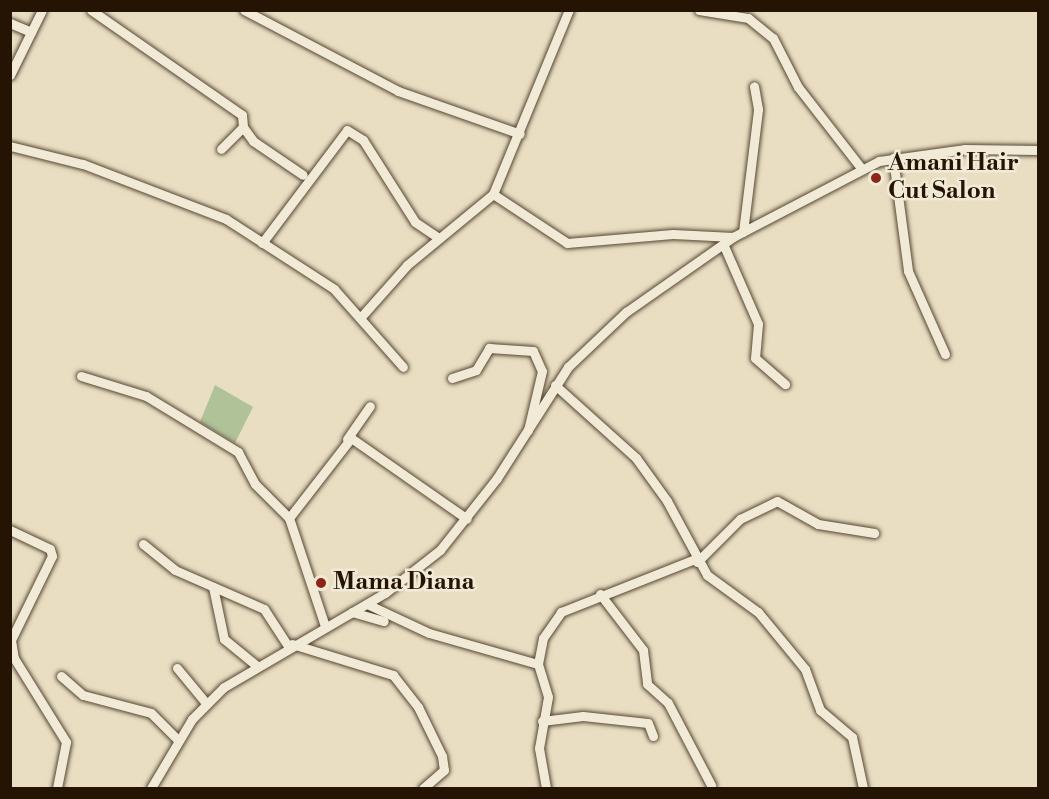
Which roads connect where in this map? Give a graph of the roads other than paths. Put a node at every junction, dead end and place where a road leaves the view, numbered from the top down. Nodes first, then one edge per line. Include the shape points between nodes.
1 (42, 10) edge
2 (91, 10) edge
3 (244, 10) edge
4 (569, 10) edge
5 (699, 10) edge
6 (10, 23) edge
7 (31, 32) junction
8 (10, 75) edge
9 (754, 86) dead end
10 (243, 127) junction
11 (520, 134) junction
12 (10, 146) edge
13 (221, 149) dead end
14 (1038, 150) edge
15 (893, 158) junction
16 (861, 168) junction
17 (303, 175) dead end
18 (493, 194) junction
19 (742, 232) junction
20 (733, 237) junction
21 (439, 238) junction
22 (262, 243) junction
23 (724, 246) junction
24 (360, 318) junction
25 (945, 354) dead end
26 (403, 367) dead end
27 (81, 376) dead end
28 (452, 378) dead end
29 (785, 384) dead end
30 (555, 386) junction
31 (370, 406) dead end
32 (528, 432) junction
33 (347, 438) junction
34 (289, 518) junction
35 (467, 519) junction
36 (10, 530) edge
37 (874, 532) dead end
38 (143, 544) dead end
39 (696, 560) junction
40 (213, 586) junction
41 (600, 594) junction
42 (367, 604) junction
43 (10, 610) edge
44 (352, 612) junction
45 (23, 613) junction
46 (384, 621) dead end
47 (325, 626) junction
48 (290, 645) junction
49 (538, 664) junction
50 (257, 666) junction
51 (177, 668) dead end
52 (61, 676) dead end
53 (206, 703) junction
54 (542, 721) junction
55 (653, 736) dead end
56 (178, 740) junction
57 (711, 785) dead end
58 (57, 789) edge
59 (151, 789) edge
60 (423, 789) edge
61 (546, 789) edge
62 (863, 789) edge

1 - 7 street
2 - 10 street via 242,115
3 - 11 street via 398,91
4 - 11 street
5 - 16 street via 748,18 773,38 798,87
6 - 7 street
7 - 8 street
9 - 19 street via 758,109
10 - 13 street
10 - 17 street via 253,141
11 - 18 street
12 - 22 street via 188,201
14 - 15 street via 987,147
15 - 16 street
15 - 25 street via 908,271
16 - 19 street
18 - 20 street via 567,243 673,234
18 - 21 street
19 - 20 street
20 - 23 street
21 - 22 street via 415,222 363,140 347,130
21 - 24 street
22 - 24 street via 334,289
23 - 29 street via 758,324 755,358
23 - 30 street via 603,328
24 - 26 street
27 - 34 street via 146,396 231,446 255,484
28 - 32 street via 476,370 489,348 533,351 542,371
30 - 32 street
30 - 39 street via 636,458 667,501
31 - 33 street
32 - 35 street
33 - 34 street via 317,488
33 - 35 street via 356,439
34 - 47 street
35 - 42 street via 425,563
36 - 45 street via 50,549 52,556
37 - 39 street via 818,524 777,501 746,515
38 - 40 street via 165,564
39 - 41 street
39 - 62 street via 725,593 764,618 805,669 820,710 852,737
40 - 48 street via 264,609
40 - 50 street via 224,639
41 - 49 street via 555,618 543,638
41 - 57 street via 643,650 647,684 668,703
42 - 44 street
42 - 49 street via 429,633
43 - 45 street
44 - 46 street
44 - 47 street
45 - 58 street via 11,651 66,742
47 - 48 street
48 - 50 street
48 - 60 street via 393,675 418,707 442,756 444,770
49 - 54 street via 548,697
50 - 53 street
51 - 53 street
52 - 56 street via 83,694 151,713
53 - 56 street
54 - 55 street via 583,717 648,723
54 - 61 street via 540,776
56 - 59 street

